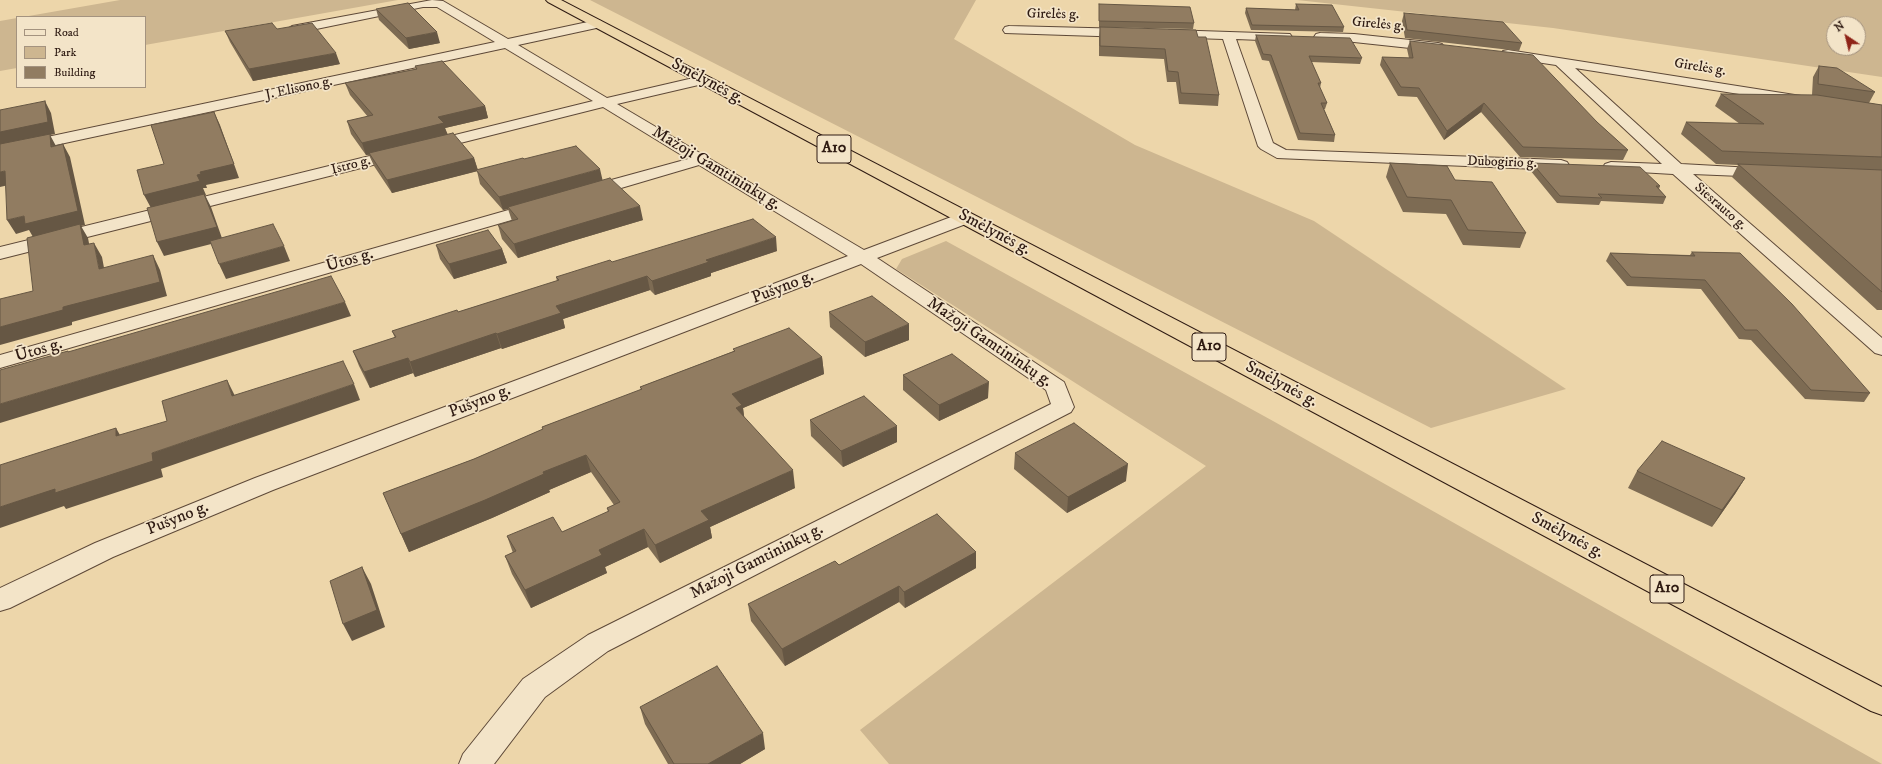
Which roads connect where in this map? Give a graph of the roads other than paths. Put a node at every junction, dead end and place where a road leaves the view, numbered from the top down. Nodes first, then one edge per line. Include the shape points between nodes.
1 (552, 0) edge
2 (597, 24) junction
3 (292, 30) edge
4 (1009, 30) dead end
5 (1142, 33) edge
6 (1157, 34) edge
7 (1228, 35) junction
8 (510, 44) junction
9 (1448, 48) edge
10 (1495, 52) edge
11 (1561, 63) junction
12 (702, 80) junction
13 (606, 102) junction
14 (1812, 102) edge
15 (0, 152) edge
16 (700, 160) junction
17 (1574, 165) edge
18 (1598, 166) edge
19 (1677, 169) junction
20 (1779, 173) edge
21 (966, 218) junction
22 (0, 253) edge
23 (863, 257) junction
24 (1882, 349) edge
25 (0, 362) edge
26 (0, 600) edge
27 (1882, 702) edge
28 (474, 764) edge

1 - 2 highway, Smėlynės g. / A10
2 - 8 street, J. Elisono g.
2 - 12 highway, Smėlynės g. / A10
3 - 8 street, Mažoji Gamtininkų g. via 439,3
4 - 5 street, Girelės g.
6 - 7 street, Girelės g.
7 - 9 street, Girelės g. via 1354,38
7 - 17 street, Dubogirio g. via 1266,146 1283,155
8 - 13 street, Mažoji Gamtininkų g.
8 - 15 street, J. Elisono g.
10 - 11 street, Girelės g.
11 - 14 street, Girelės g.
11 - 19 street, Siesrauto g.
12 - 13 street, Įstro g.
12 - 21 highway, Smėlynės g. / A10
13 - 16 street, Mažoji Gamtininkų g.
13 - 22 street, Įstro g.
16 - 23 street, Mažoji Gamtininkų g.
16 - 25 street, Ūtos g.
18 - 19 street
19 - 20 street
19 - 24 street, Siesrauto g.
21 - 23 street, Pušyno g.
21 - 27 highway, Smėlynės g. / A10
23 - 26 street, Pušyno g. via 264,484 104,550
23 - 28 street, Mažoji Gamtininkų g. via 1056,387 1063,407 598,643 534,688

